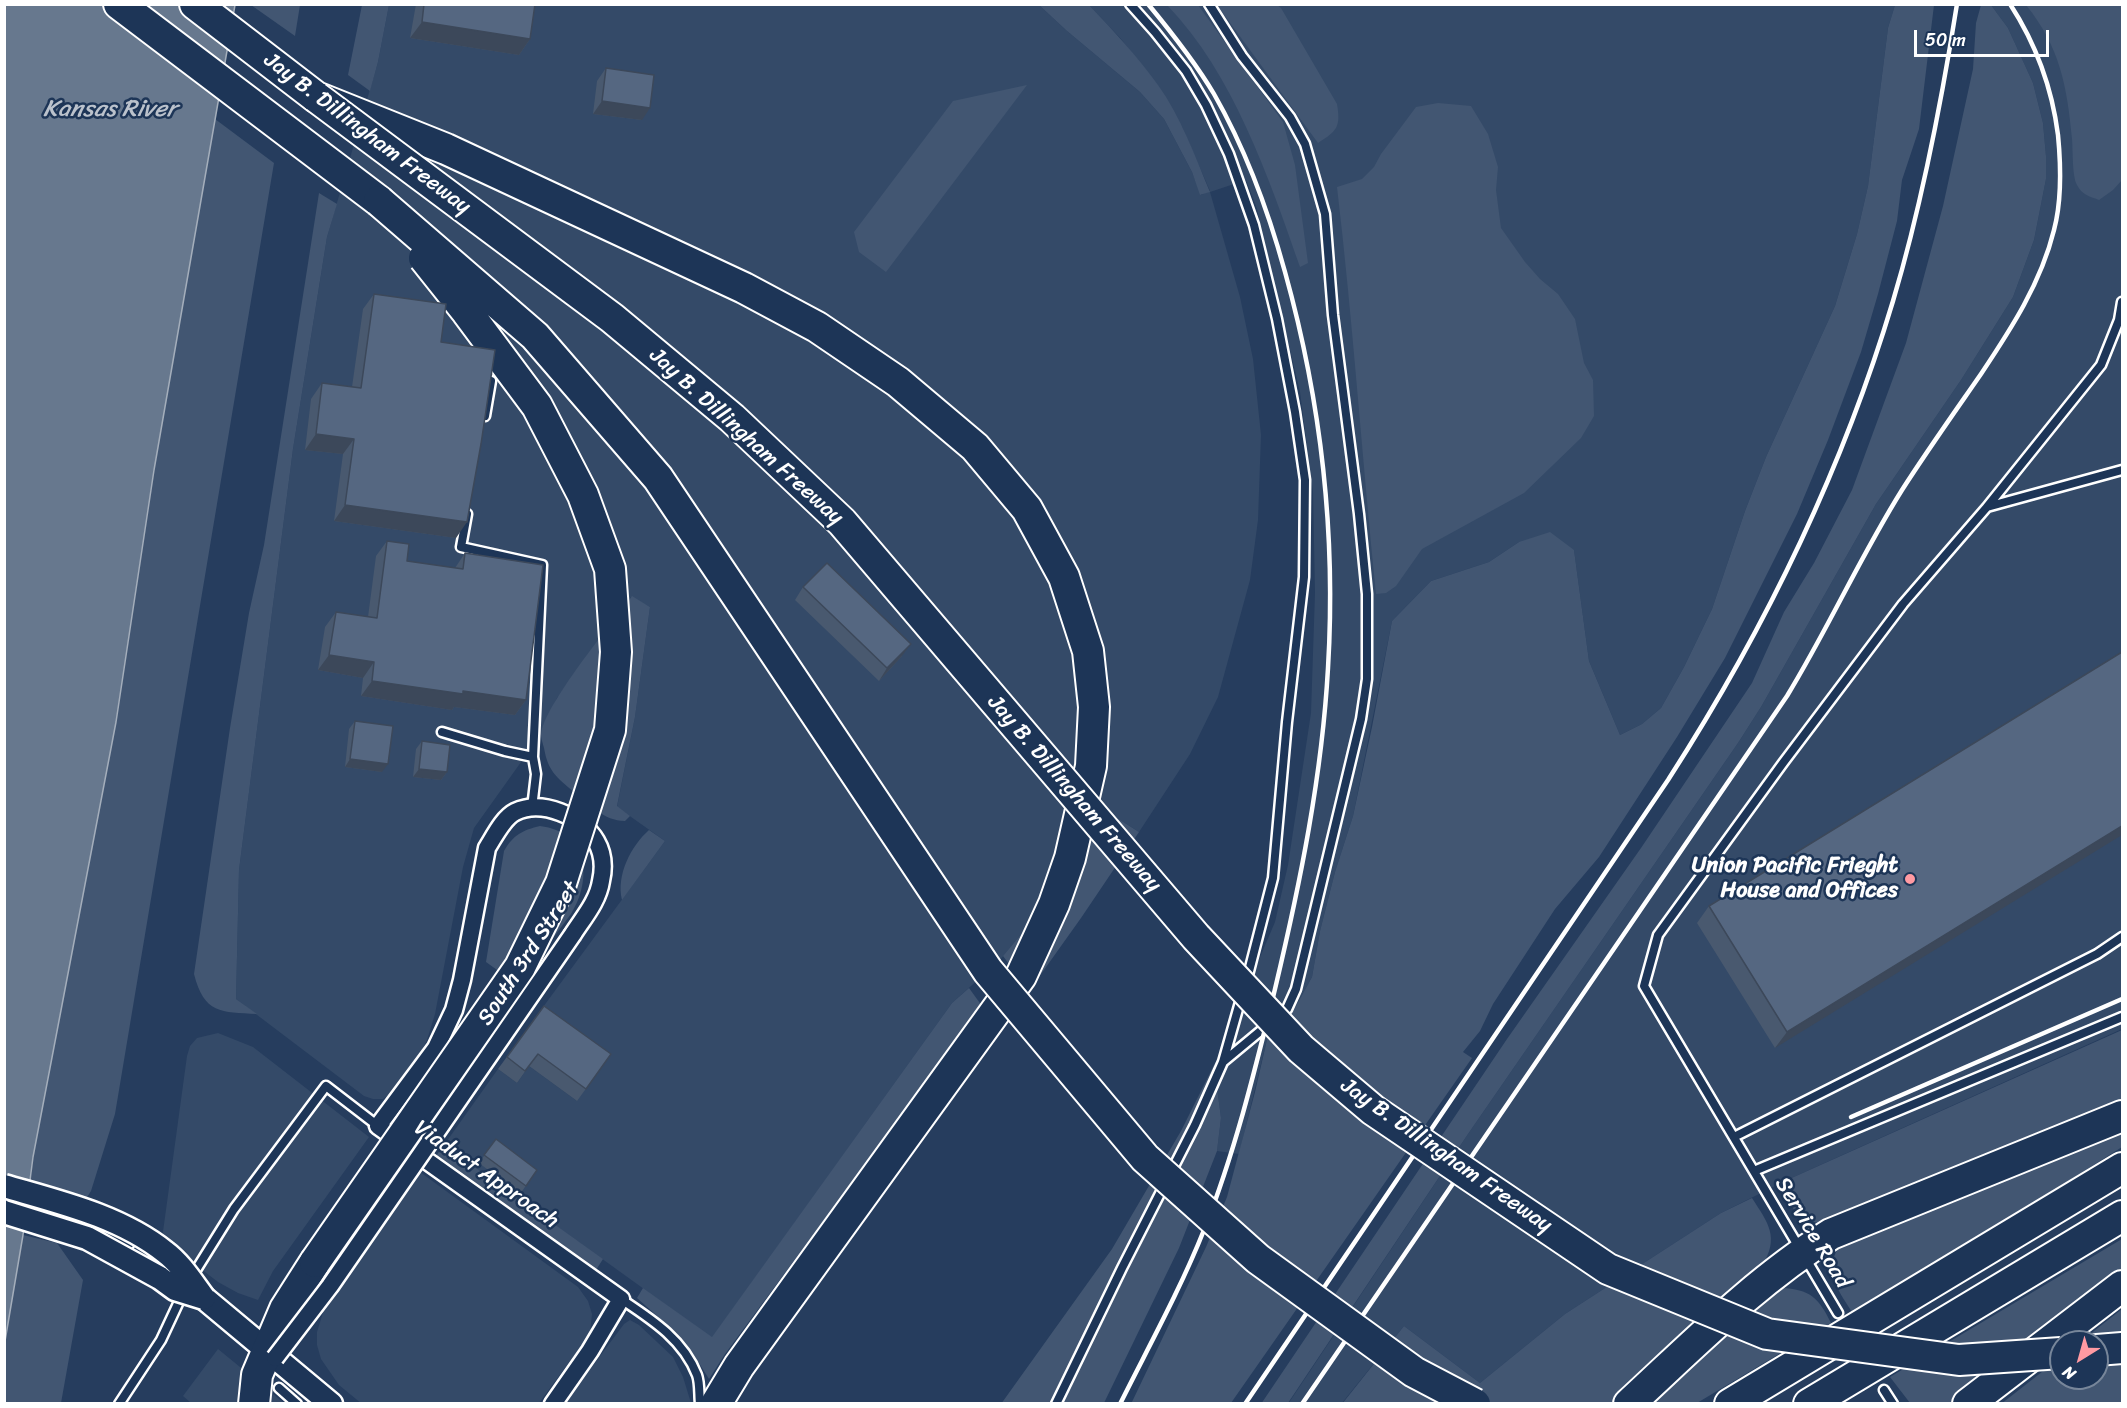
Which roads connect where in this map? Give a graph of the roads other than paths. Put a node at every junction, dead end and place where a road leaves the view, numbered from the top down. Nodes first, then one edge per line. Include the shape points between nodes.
1 (119, 4) edge
2 (195, 4) edge
3 (1130, 4) edge
4 (1209, 4) edge
5 (316, 97) junction
6 (379, 201) junction
7 (2122, 302) edge
8 (491, 381) edge
9 (483, 425) edge
10 (2122, 470) edge
11 (469, 503) edge
12 (1987, 507) junction
13 (441, 732) dead end
14 (533, 757) junction
15 (532, 808) junction
16 (2122, 937) edge
17 (2122, 1017) edge
18 (1222, 1062) junction
19 (2122, 1116) edge
20 (378, 1126) junction
21 (1734, 1137) junction
22 (2122, 1168) edge
23 (1754, 1172) junction
24 (4, 1186) edge
25 (4, 1199) edge
26 (4, 1212) edge
27 (2122, 1216) edge
28 (126, 1242) dead end
29 (1801, 1252) junction
30 (2122, 1286) edge
31 (204, 1298) junction
32 (621, 1299) junction
33 (1838, 1313) dead end
34 (2049, 1354) edge
35 (275, 1358) junction
36 (1884, 1390) dead end
37 (266, 1396) edge
38 (119, 1404) edge
39 (297, 1404) edge
40 (331, 1404) edge
41 (553, 1404) edge
42 (700, 1404) edge
43 (716, 1404) edge
44 (1056, 1404) edge
45 (1475, 1404) edge
46 (1629, 1404) edge
47 (1730, 1404) edge
48 (1809, 1404) edge
49 (1893, 1404) edge
50 (1968, 1404) edge

1 - 6 highway, Jay B. Dillingham Freeway
2 - 5 highway, Jay B. Dillingham Freeway
3 - 18 lane via 1186,71 1228,154 1254,225 1274,309 1305,480 1304,577 1273,878
4 - 18 lane via 1242,56 1290,117 1314,172 1325,214 1367,605 1367,679 1361,719 1296,989 1287,1010
5 - 34 highway, Jay B. Dillingham Freeway, bridge via 612,318 732,418 834,514 1197,937 1301,1049 1373,1110 1608,1269 1767,1334 1959,1360
5 - 43 highway, bridge via 446,150 744,288 817,327 898,382 975,447 1027,509 1064,577 1088,651 1094,707 1091,766 1070,858 1022,976 739,1365
6 - 37 highway, bridge via 537,406 583,495 610,568 616,652 610,730 561,883 520,967 285,1309 257,1375
6 - 45 highway, Jay B. Dillingham Freeway, bridge via 535,336 658,478 988,971 1145,1158 1258,1260 1414,1372
7 - 12 lane, Service Road via 2101,365
8 - 9 lane
10 - 12 lane
11 - 14 lane via 461,547 542,565
12 - 21 lane, Service Road via 1903,604 1658,935 1644,986
13 - 14 lane
14 - 15 lane via 536,774
15 - 20 street, South 3rd Street via 514,812 487,848 454,1010 436,1048
15 - 35 street, South 3rd Street, bridge via 565,813 596,841 603,861 596,900 330,1286
16 - 21 lane via 2097,954
17 - 23 lane
18 - 44 lane via 1195,1125
19 - 29 highway via 1831,1234
20 - 32 street, Viaduct Approach
20 - 38 lane, Viaduct Approach via 326,1086 234,1209 188,1283 161,1340
21 - 23 lane, Service Road
22 - 47 highway
23 - 29 lane, Service Road
24 - 31 main road, bridge via 126,1228 165,1252 186,1272
25 - 28 street
26 - 31 main road, bridge via 87,1238 175,1289
27 - 48 highway
29 - 33 lane, Service Road
29 - 46 highway
30 - 50 highway
31 - 35 main road
32 - 41 street
32 - 42 lane via 660,1325 682,1348 697,1377
35 - 40 main road
36 - 49 lane
37 - 39 lane

